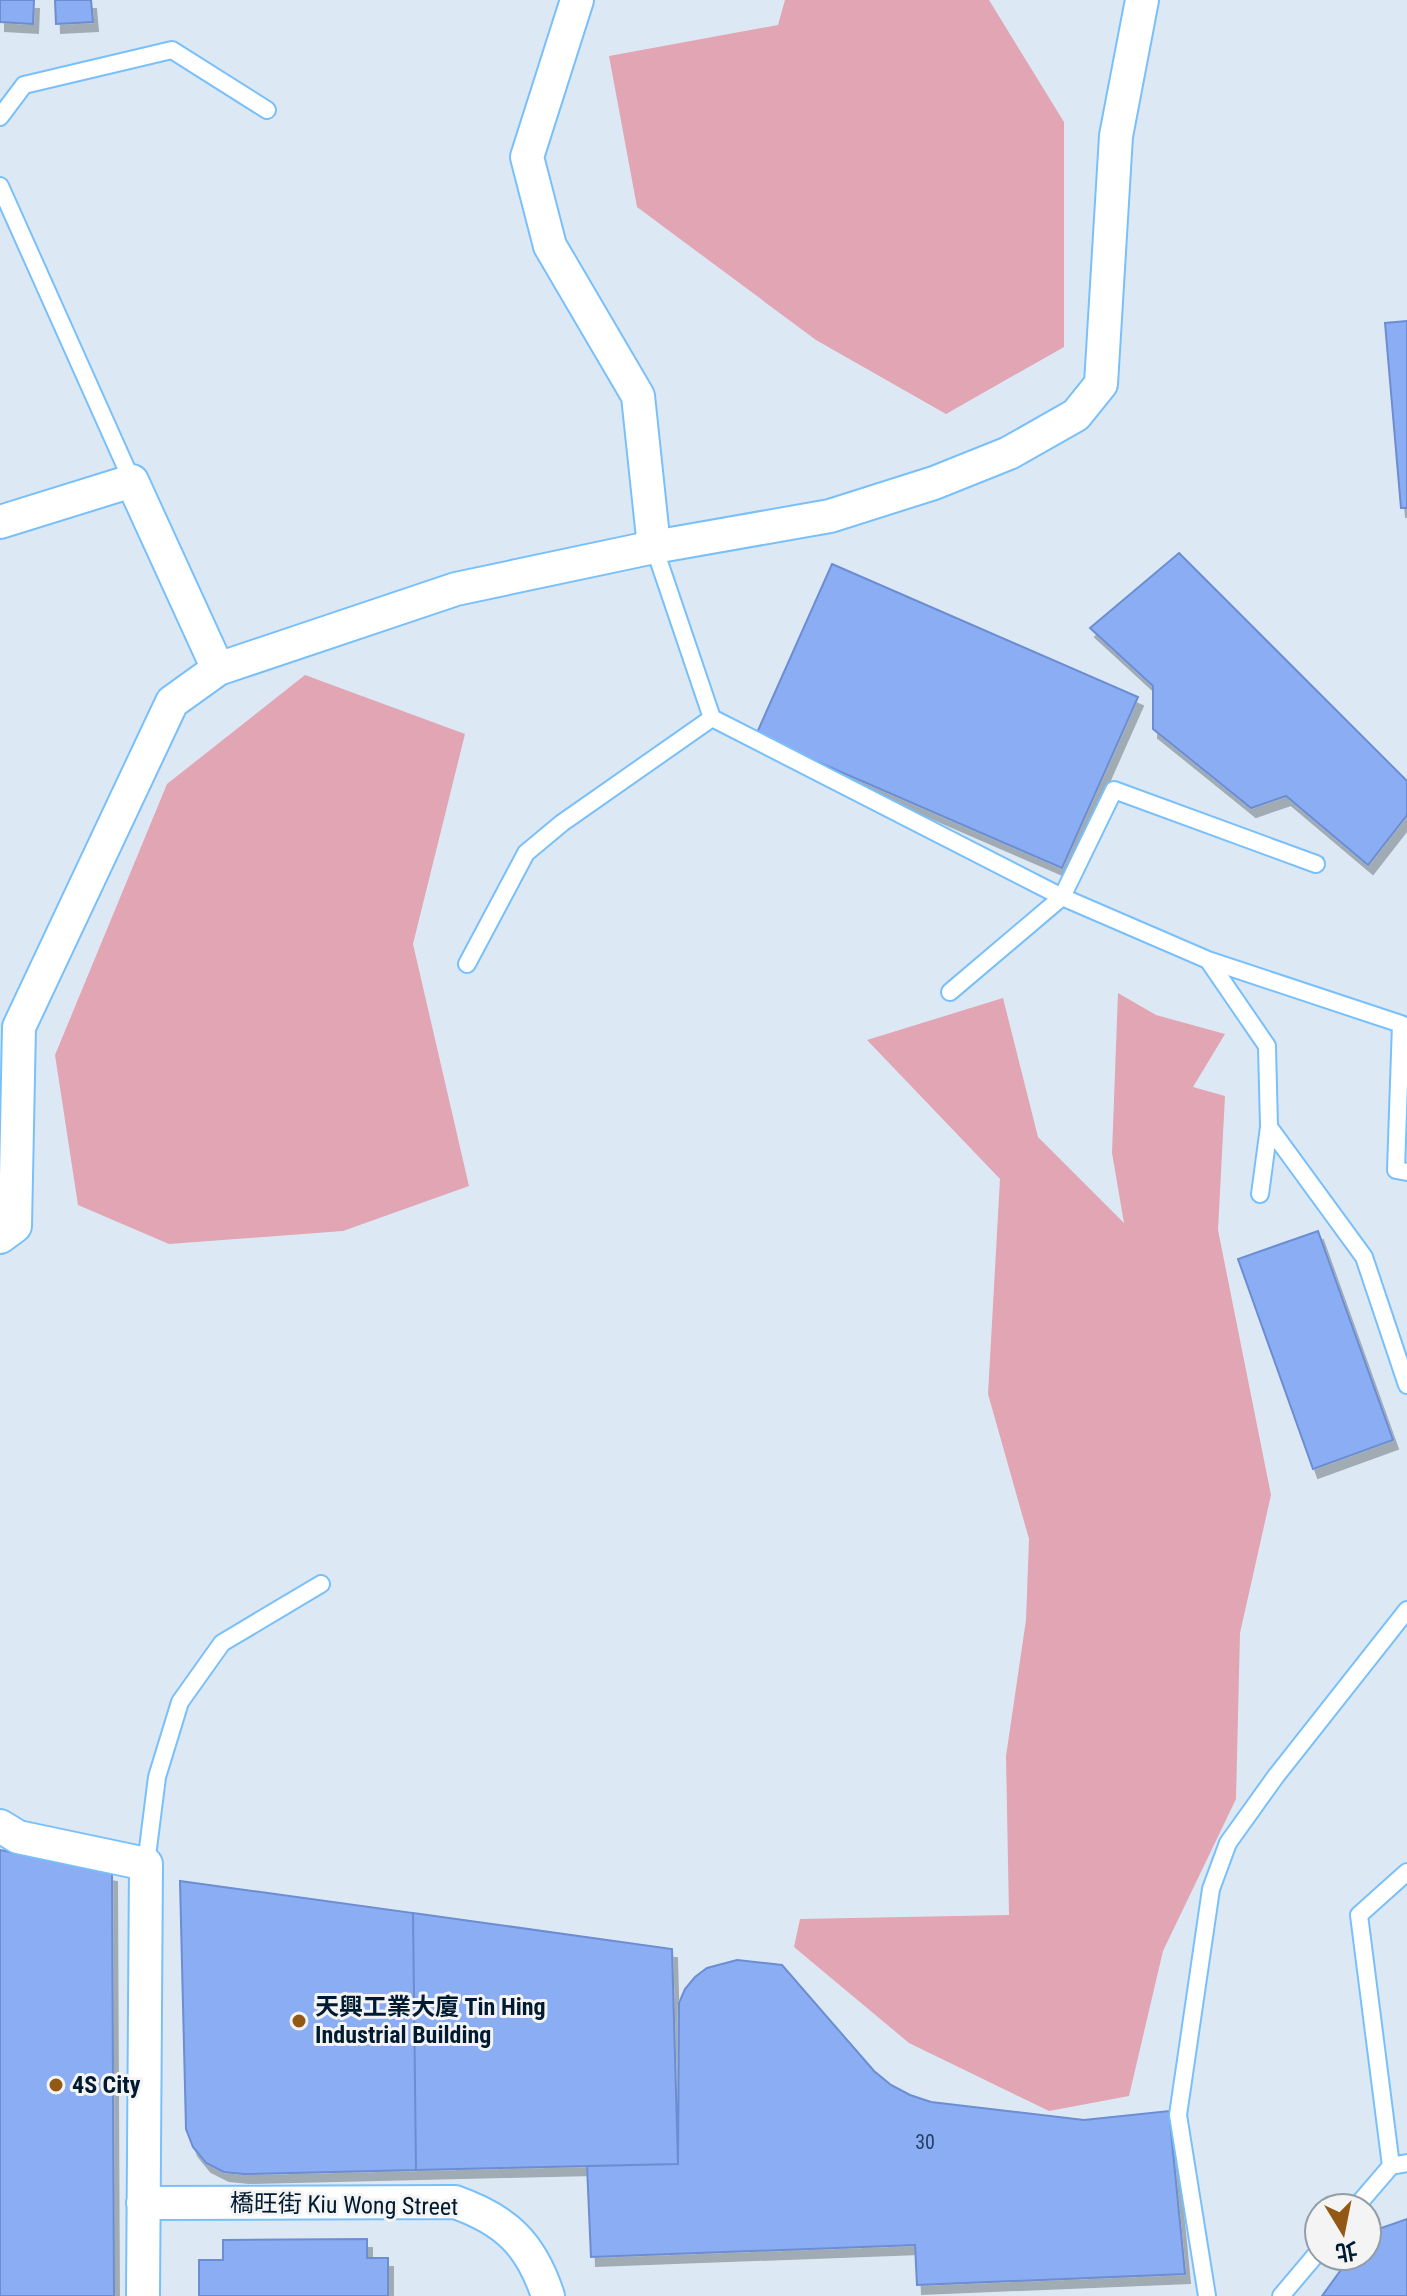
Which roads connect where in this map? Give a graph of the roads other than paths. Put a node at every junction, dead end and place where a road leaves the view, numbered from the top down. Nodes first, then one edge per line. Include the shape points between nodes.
1 (577, 0) edge
2 (1142, 0) edge
3 (267, 110) dead end
4 (0, 117) edge
5 (0, 186) edge
6 (132, 481) junction
7 (0, 522) edge
8 (654, 547) junction
9 (218, 669) junction
10 (712, 718) junction
11 (1316, 864) dead end
12 (1062, 897) junction
13 (1208, 960) junction
14 (467, 964) dead end
15 (950, 992) dead end
16 (1269, 1127) junction
17 (1407, 1172) edge
18 (1260, 1194) dead end
19 (0, 1237) edge
20 (1407, 1385) edge
21 (321, 1584) dead end
22 (1407, 1610) edge
23 (0, 1826) edge
24 (146, 1864) junction
25 (1407, 1872) edge
26 (1399, 2164) edge
27 (1371, 2192) edge
28 (143, 2203) junction
29 (1303, 2270) edge
30 (143, 2296) edge
31 (548, 2296) edge
32 (1207, 2296) edge
33 (1281, 2296) edge

1 - 8 street via 527,157 550,246 638,396
2 - 8 street via 1116,136 1101,384 1076,415 1009,453 845,511
3 - 4 lane via 172,50 24,85
5 - 6 lane
6 - 7 street
6 - 9 street
8 - 9 street via 456,589
8 - 10 lane
9 - 19 street via 172,702 19,1027 15,1226
10 - 12 lane
10 - 14 lane via 526,853
11 - 12 lane via 1114,790
12 - 13 lane
12 - 15 lane
13 - 16 lane via 1267,1046
13 - 17 lane via 1401,1024 1396,1170
16 - 18 lane
16 - 20 lane via 1364,1257
21 - 24 lane via 222,1643 180,1702 157,1777
22 - 32 lane via 1228,1843 1211,1889 1178,2115
23 - 24 street via 18,1837
24 - 28 street
25 - 26 lane via 1359,1915
26 - 27 lane
28 - 30 street
28 - 31 street, 橋旺街 Kiu Wong Street via 455,2202 481,2211 515,2236 539,2269
29 - 33 lane

